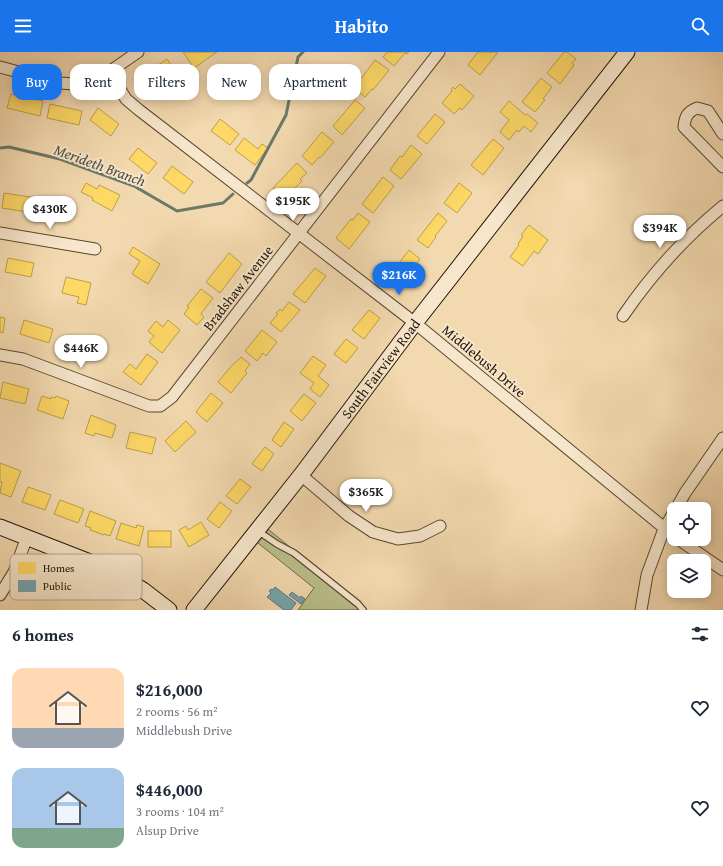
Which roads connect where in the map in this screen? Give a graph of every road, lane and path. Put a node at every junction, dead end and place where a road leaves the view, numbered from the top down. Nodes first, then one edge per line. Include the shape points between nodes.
1 (138, 52) edge
2 (439, 52) edge
3 (627, 52) edge
4 (121, 64) edge
5 (0, 67) edge
6 (70, 84) edge
7 (126, 99) edge
8 (723, 134) edge
9 (723, 167) edge
10 (723, 206) edge
11 (0, 233) edge
12 (298, 234) junction
13 (95, 249) dead end
14 (623, 316) dead end
15 (415, 323) junction
16 (0, 355) edge
17 (723, 438) edge
18 (301, 475) junction
19 (680, 502) edge
20 (667, 524) edge
21 (440, 526) dead end
22 (0, 527) edge
23 (664, 529) junction
24 (257, 530) junction
25 (667, 531) edge
26 (27, 538) junction
27 (688, 546) edge
28 (21, 554) edge
29 (69, 554) edge
30 (723, 570) edge
31 (10, 579) edge
32 (142, 589) edge
33 (0, 595) edge
34 (169, 610) edge
35 (194, 610) edge
36 (363, 610) edge
37 (641, 610) edge

1 - 4 street
2 - 12 street, Bradshaw Avenue
3 - 15 street, South Fairview Road
5 - 6 street
7 - 12 street, Middlebush Drive
8 - 9 street via 708,111 697,108 690,111 685,118 684,127
10 - 14 street via 699,225 673,252
11 - 13 street
12 - 15 street, Middlebush Drive
12 - 16 street, Bradshaw Avenue via 172,397 160,406 149,406 23,359
15 - 18 street, South Fairview Road
15 - 23 street, Middlebush Drive
17 - 19 street
18 - 21 street via 373,532 398,539 420,536
18 - 24 street, South Fairview Road
20 - 23 street
22 - 26 street
23 - 25 street, Middlebush Drive
23 - 37 street via 647,575
24 - 35 street, South Fairview Road
24 - 36 lane via 294,553
26 - 28 street
26 - 29 street
27 - 30 street
31 - 33 street
32 - 34 street

